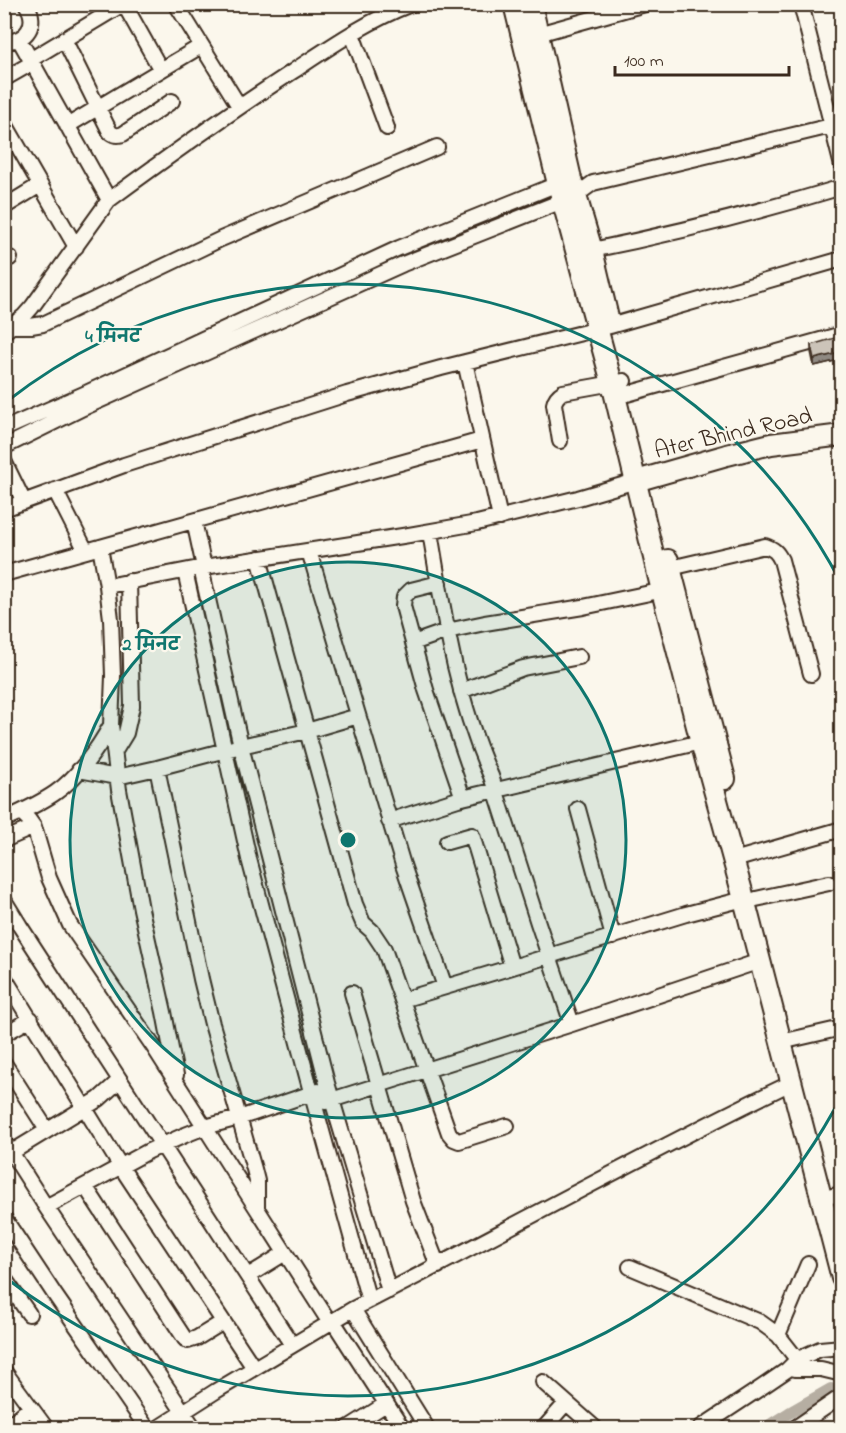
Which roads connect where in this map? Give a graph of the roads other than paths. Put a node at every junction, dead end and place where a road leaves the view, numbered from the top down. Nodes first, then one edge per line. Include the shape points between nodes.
1 (123, 4) edge
2 (176, 4) edge
3 (411, 4) edge
4 (514, 4) edge
5 (531, 4) edge
6 (645, 4) edge
7 (801, 4) edge
8 (29, 5) edge
9 (352, 34) junction
10 (538, 34) junction
11 (19, 39) junction
12 (64, 39) junction
13 (4, 41) edge
14 (201, 46) junction
15 (31, 61) junction
16 (161, 70) junction
17 (4, 79) edge
18 (172, 101) dead end
19 (239, 106) junction
20 (97, 107) junction
21 (4, 122) edge
22 (67, 126) junction
23 (831, 126) junction
24 (387, 128) dead end
25 (9, 140) edge
26 (437, 147) dead end
27 (842, 166) edge
28 (40, 185) junction
29 (842, 187) edge
30 (567, 190) junction
31 (109, 200) junction
32 (4, 207) edge
33 (76, 247) junction
34 (592, 250) junction
35 (842, 259) edge
36 (604, 328) junction
37 (9, 329) edge
38 (842, 334) edge
39 (465, 362) junction
40 (621, 386) junction
41 (6, 423) edge
42 (842, 435) edge
43 (482, 440) junction
44 (560, 441) dead end
45 (11, 443) edge
46 (4, 461) edge
47 (642, 479) junction
48 (55, 490) junction
49 (24, 501) junction
50 (4, 509) edge
51 (500, 518) junction
52 (194, 521) junction
53 (430, 531) junction
54 (108, 546) junction
55 (309, 550) junction
56 (86, 551) junction
57 (259, 558) junction
58 (202, 568) junction
59 (664, 570) junction
60 (185, 571) junction
61 (4, 574) edge
62 (439, 583) junction
63 (119, 584) junction
64 (669, 590) junction
65 (447, 631) junction
66 (121, 642) junction
67 (413, 643) junction
68 (579, 657) dead end
69 (811, 674) dead end
70 (461, 691) junction
71 (358, 716) junction
72 (307, 731) junction
73 (113, 739) junction
74 (701, 742) junction
75 (241, 746) junction
76 (225, 750) junction
77 (157, 768) junction
78 (79, 770) junction
79 (117, 777) junction
80 (496, 790) junction
81 (463, 798) junction
82 (578, 809) dead end
83 (4, 819) edge
84 (27, 819) junction
85 (389, 821) junction
86 (842, 829) edge
87 (4, 840) edge
88 (447, 842) dead end
89 (739, 859) junction
90 (829, 883) dead end
91 (750, 899) junction
92 (4, 900) edge
93 (613, 937) junction
94 (549, 957) junction
95 (760, 961) junction
96 (512, 968) junction
97 (4, 977) edge
98 (445, 987) junction
99 (352, 993) dead end
100 (402, 1000) junction
101 (31, 1019) junction
102 (572, 1024) junction
103 (842, 1028) edge
104 (4, 1034) edge
105 (786, 1041) junction
106 (4, 1063) edge
107 (428, 1070) junction
108 (120, 1080) junction
109 (177, 1083) junction
110 (791, 1083) junction
111 (379, 1086) junction
112 (330, 1093) junction
113 (313, 1099) junction
114 (85, 1107) junction
115 (240, 1118) junction
116 (507, 1126) dead end
117 (205, 1127) junction
118 (47, 1130) junction
119 (163, 1145) junction
120 (8, 1147) edge
121 (121, 1167) junction
122 (85, 1186) junction
123 (837, 1195) edge
124 (257, 1207) junction
125 (46, 1208) junction
126 (4, 1218) edge
127 (842, 1232) edge
128 (285, 1252) junction
129 (808, 1264) dead end
130 (438, 1266) junction
131 (630, 1267) dead end
132 (248, 1276) junction
133 (4, 1278) edge
134 (842, 1278) edge
135 (389, 1291) junction
136 (369, 1301) junction
137 (353, 1309) junction
138 (29, 1314) dead end
139 (223, 1322) junction
140 (331, 1322) junction
141 (778, 1335) junction
142 (292, 1345) junction
143 (842, 1347) edge
144 (801, 1364) junction
145 (254, 1368) junction
146 (4, 1371) edge
147 (842, 1374) edge
148 (543, 1382) dead end
149 (842, 1396) edge
150 (566, 1403) junction
151 (386, 1404) junction
152 (30, 1408) junction
153 (183, 1412) junction
154 (4, 1428) edge
155 (46, 1428) edge
156 (147, 1428) edge
157 (158, 1428) edge
158 (194, 1428) edge
159 (348, 1428) edge
160 (402, 1428) edge
161 (427, 1428) edge
162 (544, 1428) edge
163 (595, 1428) edge
164 (700, 1428) edge
165 (795, 1428) edge

1 - 12 street
1 - 16 street
2 - 14 street
3 - 9 street
4 - 30 highway
5 - 10 highway
6 - 10 street
7 - 23 street
8 - 11 street via 31,25
9 - 19 street
9 - 24 street
10 - 30 highway
11 - 13 street
11 - 15 street
12 - 15 street
12 - 20 street
14 - 16 street
14 - 19 street
15 - 17 street
15 - 22 street
16 - 20 street
18 - 20 street via 118,135 110,132
19 - 31 street
20 - 22 street
21 - 25 street
22 - 31 street
23 - 27 street
23 - 30 street
25 - 28 street
26 - 37 street via 221,239 43,324
28 - 32 street
28 - 33 street
29 - 34 street via 706,225
30 - 34 highway
30 - 36 highway
30 - 41 street via 399,248 84,394
30 - 45 street
31 - 33 street
33 - 37 street via 32,307
34 - 36 highway
35 - 36 street
36 - 39 street
36 - 40 highway
38 - 40 street
39 - 43 street
39 - 48 street via 347,394
40 - 44 street via 563,392 555,399
40 - 47 highway
41 - 45 street
42 - 47 highway, Ater Bhind Road via 771,444
43 - 51 street
43 - 52 street
46 - 49 street
47 - 51 street
47 - 59 highway
48 - 49 street
48 - 56 street
49 - 50 street
51 - 53 street
52 - 54 street
52 - 58 street
53 - 55 street
53 - 62 street
54 - 56 street
54 - 63 street
55 - 57 street
55 - 71 street
56 - 61 street
57 - 58 street
57 - 72 street
58 - 60 street
58 - 75 street
59 - 64 highway
59 - 69 street via 765,546 773,548 781,560
60 - 63 street
60 - 76 street
62 - 65 street
62 - 67 street via 411,590 404,597
63 - 66 street
63 - 66 street via 111,619
64 - 65 street
64 - 74 highway
64 - 89 highway
65 - 67 street
65 - 70 street
66 - 73 street via 113,676
66 - 73 street via 132,706 126,733
67 - 81 street
68 - 70 street via 508,672
70 - 80 street
71 - 72 street
71 - 85 street
72 - 75 street
72 - 100 street via 358,914 384,949
73 - 78 street via 99,746
73 - 79 street
74 - 80 street
74 - 89 highway
75 - 76 street
75 - 112 street
76 - 77 street
76 - 113 street via 249,859
77 - 79 street
77 - 115 street via 201,979
78 - 79 street
78 - 84 street
79 - 109 street
80 - 81 street
80 - 94 street
81 - 85 street
82 - 93 street
83 - 84 street
84 - 87 street
84 - 109 street via 70,925
85 - 98 street
86 - 89 street
88 - 96 street via 472,834
89 - 91 highway
90 - 91 street
91 - 93 street
91 - 95 highway
91 - 105 highway
92 - 108 street
93 - 94 street
94 - 96 street
94 - 102 street
95 - 102 street
95 - 105 highway
96 - 98 street
97 - 101 street
98 - 100 street
99 - 111 street
100 - 107 street
101 - 104 street
101 - 114 street
102 - 107 street
103 - 105 street
105 - 110 highway
105 - 123 highway
106 - 118 street
107 - 111 street
107 - 116 street via 454,1139 459,1141
108 - 114 street
108 - 119 street
109 - 117 street
110 - 130 street
110 - 134 highway
111 - 112 street
111 - 130 street via 413,1201
112 - 113 street
112 - 135 street
113 - 115 street
113 - 136 street
114 - 118 street
114 - 121 street
115 - 117 street
115 - 124 street via 257,1180
117 - 119 street
117 - 124 street
118 - 120 street
119 - 121 street
119 - 132 street
120 - 125 street
121 - 122 street
121 - 139 street
122 - 125 street
122 - 139 street via 186,1340 191,1341
123 - 127 highway
124 - 128 street
125 - 153 street
126 - 156 street
128 - 132 street
128 - 140 street
129 - 141 street
130 - 135 street
131 - 141 street via 746,1315
132 - 142 street
133 - 138 street
135 - 136 street
136 - 137 street
137 - 140 street
137 - 161 street
139 - 145 street
140 - 142 street
140 - 151 street
141 - 144 street
142 - 145 street
143 - 144 street via 820,1349
144 - 147 street
144 - 164 street
145 - 153 street
146 - 152 street
148 - 150 street
149 - 165 street
150 - 162 street
150 - 163 street
151 - 159 street
151 - 160 street
152 - 154 street
152 - 155 street
153 - 157 street
153 - 158 street

